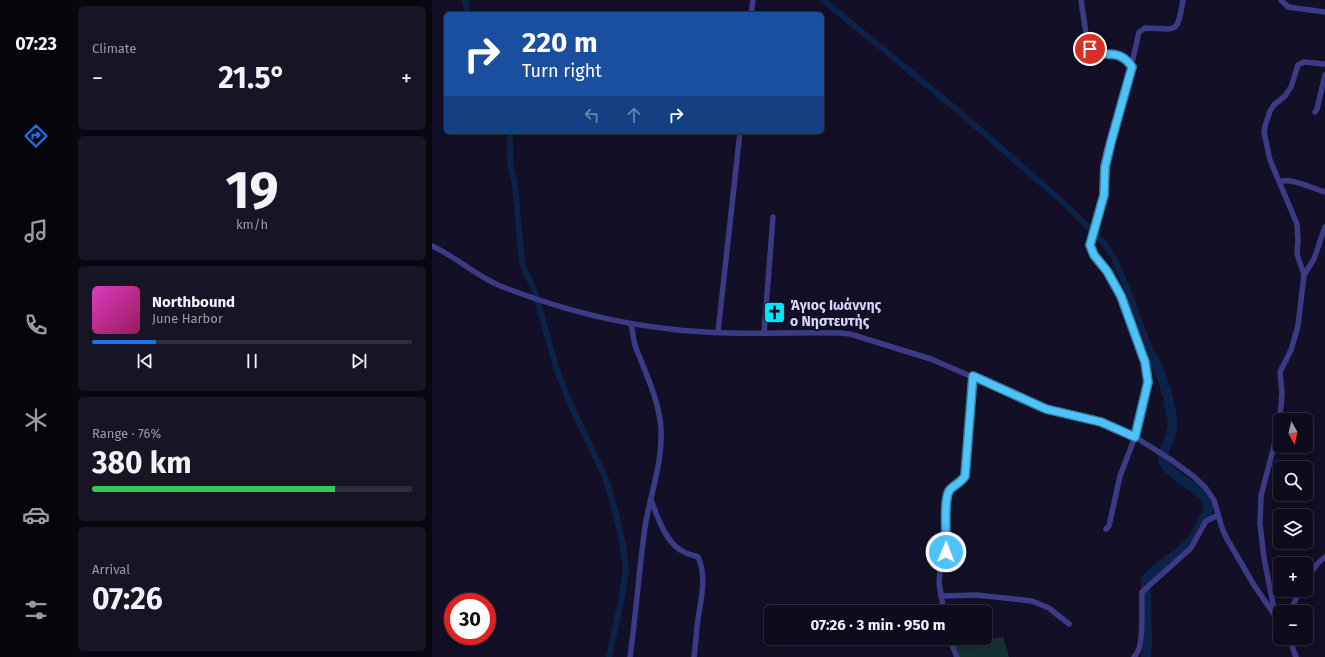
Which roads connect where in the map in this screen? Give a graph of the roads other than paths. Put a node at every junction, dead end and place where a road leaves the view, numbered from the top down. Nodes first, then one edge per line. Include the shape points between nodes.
1 (753, 0) edge
2 (1081, 0) edge
3 (1183, 0) edge
4 (1281, 0) edge
5 (751, 12) edge
6 (1325, 12) edge
7 (1325, 64) edge
8 (1132, 67) junction
9 (1325, 74) edge
10 (1315, 112) dead end
11 (740, 134) edge
12 (1280, 182) junction
13 (1325, 192) edge
14 (773, 217) dead end
15 (1325, 227) edge
16 (432, 246) edge
17 (1304, 275) junction
18 (631, 324) junction
19 (718, 332) junction
20 (764, 333) junction
21 (973, 376) junction
22 (1135, 437) junction
23 (651, 500) junction
24 (1218, 515) junction
25 (1106, 529) dead end
26 (1325, 557) edge
27 (1313, 570) edge
28 (941, 596) junction
29 (943, 605) edge
30 (1273, 605) edge
31 (1273, 613) edge
32 (1068, 624) dead end
33 (952, 645) edge
34 (1292, 645) edge
35 (630, 657) edge
36 (694, 657) edge
37 (957, 657) edge
38 (1134, 657) edge
39 (1296, 657) edge

1 - 5 street
2 - 8 street via 1088,47 1094,52 1118,54
3 - 8 street via 1180,20 1175,27 1145,28 1140,31
4 - 6 street via 1288,8
7 - 12 street via 1304,62 1298,65 1288,93 1270,111 1265,126 1265,140 1270,160
8 - 22 street via 1105,167 1104,195 1090,240 1094,255 1107,271 1121,296 1145,362 1148,382
9 - 10 street
11 - 19 street
12 - 13 street via 1291,181
12 - 17 street via 1297,224 1297,254
14 - 20 street
15 - 17 street via 1314,259
16 - 18 street via 501,286 540,301
17 - 30 street via 1296,331 1280,372 1281,407 1274,446 1260,496 1264,558
18 - 19 street
18 - 23 street via 636,348 651,385 661,428 660,453
19 - 20 street
20 - 21 street via 850,334 931,359
21 - 22 street via 1046,409 1101,422
21 - 28 street via 965,476 952,488 947,497 946,546 939,577
22 - 24 street via 1194,476 1214,500
22 - 25 street via 1120,476 1109,526
23 - 35 street via 645,526
23 - 36 street via 665,532 674,545 698,557 701,564 702,599
24 - 31 street via 1231,545
24 - 38 street via 1206,521 1192,548 1142,592 1140,646
26 - 27 street
28 - 29 street
28 - 32 street via 977,595 1032,601 1049,608
33 - 37 street
34 - 39 street

